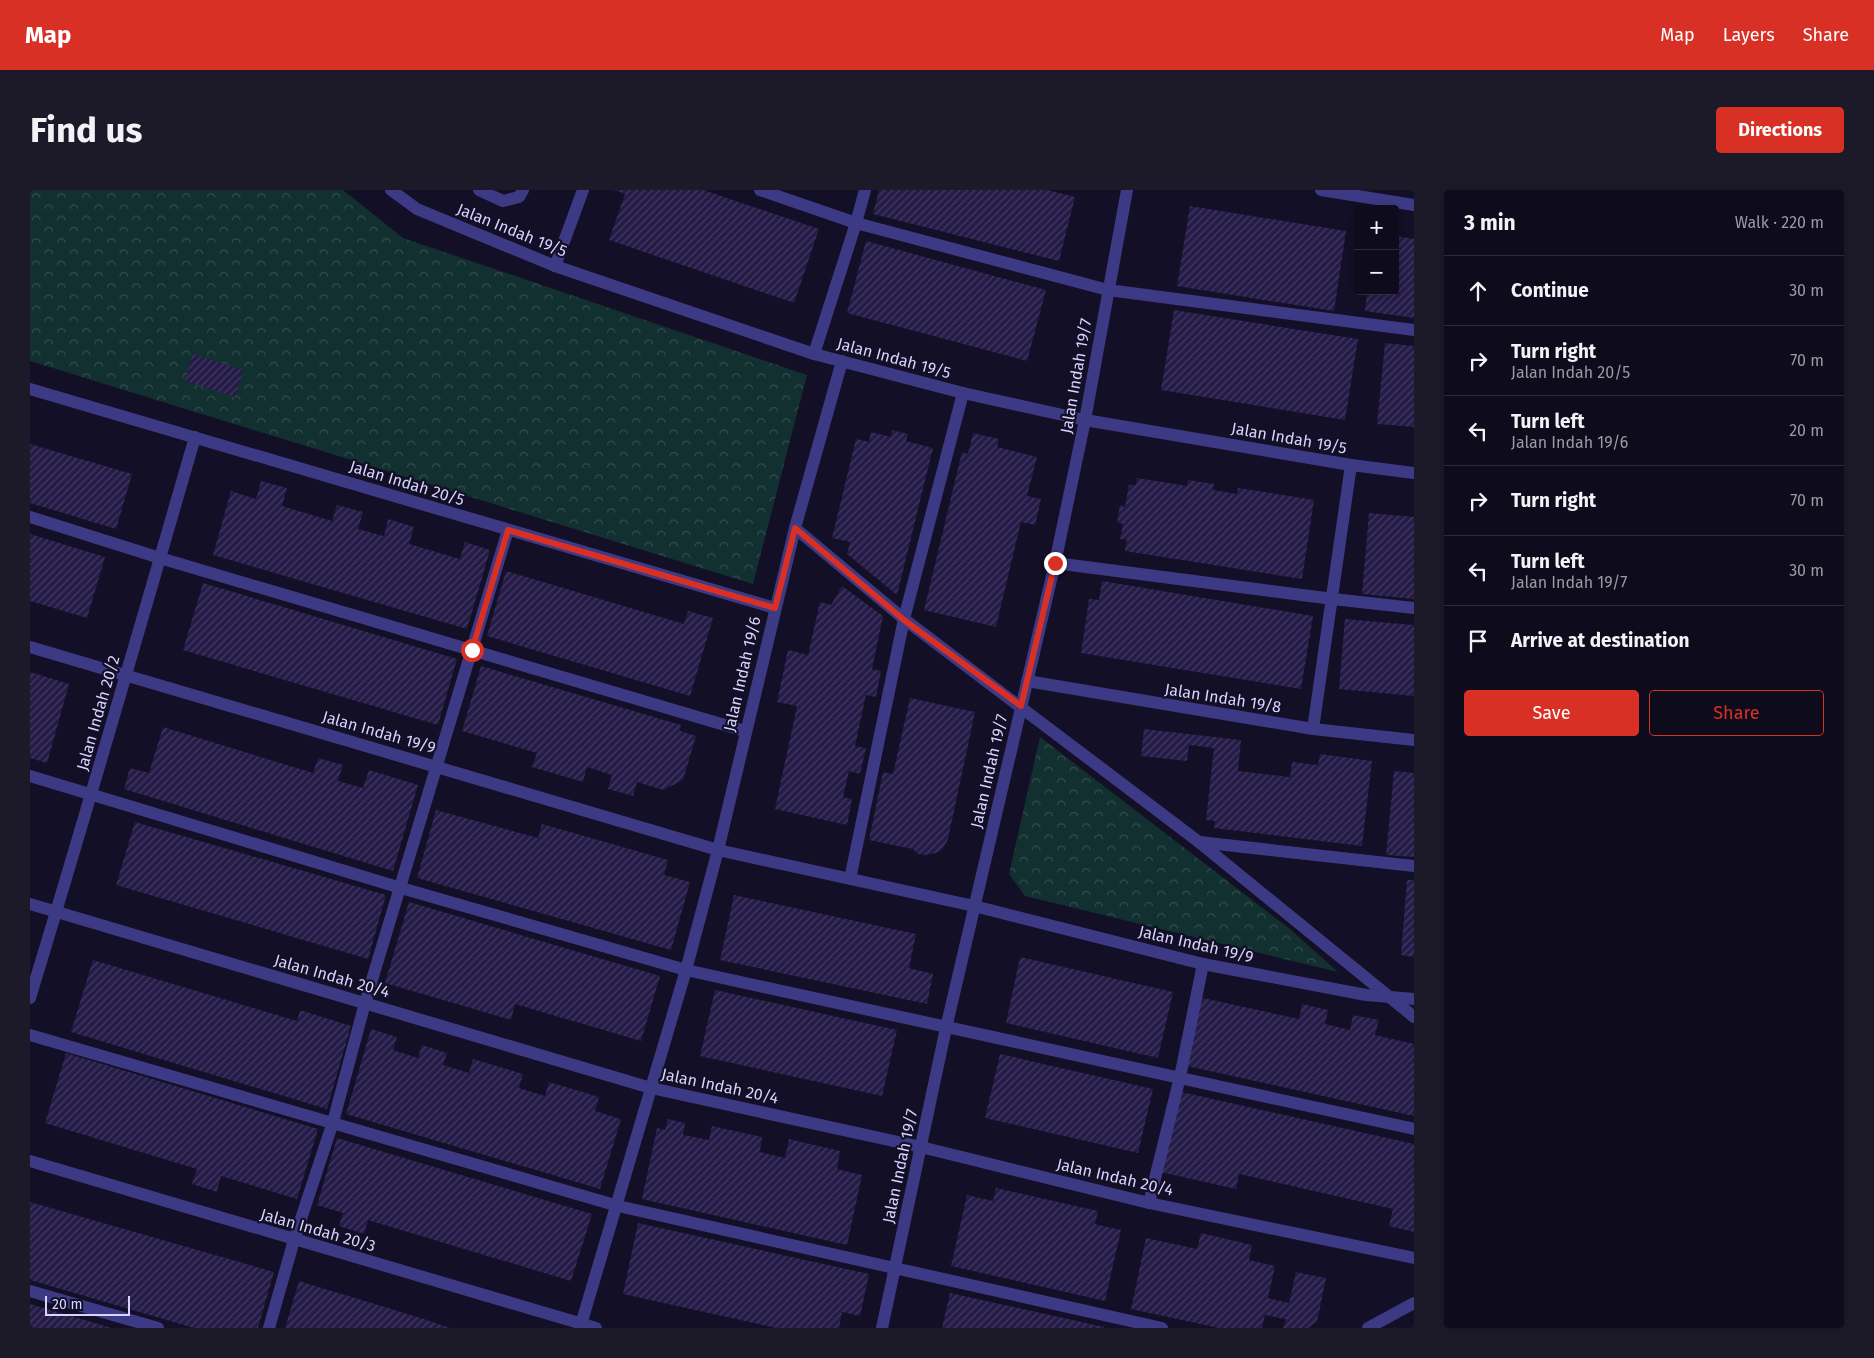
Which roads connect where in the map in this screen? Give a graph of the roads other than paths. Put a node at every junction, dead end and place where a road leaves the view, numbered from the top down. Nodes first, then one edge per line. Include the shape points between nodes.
1 (391, 190) edge
2 (479, 190) edge
3 (523, 190) edge
4 (583, 190) edge
5 (760, 190) edge
6 (865, 190) edge
7 (1127, 190) edge
8 (1320, 190) edge
9 (1414, 205) edge
10 (856, 223) junction
11 (555, 266) junction
12 (1108, 290) junction
13 (1414, 330) edge
14 (814, 354) junction
15 (842, 361) junction
16 (30, 389) edge
17 (963, 393) junction
18 (1085, 420) junction
19 (195, 437) junction
20 (1351, 465) junction
21 (1414, 473) edge
22 (30, 517) edge
23 (795, 528) junction
24 (508, 530) junction
25 (160, 558) junction
26 (1055, 563) junction
27 (1332, 599) junction
28 (775, 608) junction
29 (1414, 608) edge
30 (904, 620) junction
31 (30, 647) edge
32 (472, 650) junction
33 (125, 675) junction
34 (1027, 682) junction
35 (1021, 706) junction
36 (1312, 729) junction
37 (745, 731) junction
38 (1414, 740) edge
39 (436, 766) junction
40 (30, 776) edge
41 (92, 795) junction
42 (1199, 842) junction
43 (718, 850) junction
44 (1414, 866) edge
45 (850, 879) junction
46 (401, 888) junction
47 (30, 904) edge
48 (974, 906) junction
49 (56, 912) junction
50 (1203, 964) junction
51 (686, 970) junction
52 (1388, 997) junction
53 (30, 998) edge
54 (1414, 999) edge
55 (364, 1003) junction
56 (1414, 1017) edge
57 (946, 1028) junction
58 (30, 1035) edge
59 (1180, 1077) junction
60 (651, 1088) junction
61 (332, 1122) junction
62 (1414, 1129) edge
63 (921, 1147) junction
64 (30, 1161) edge
65 (1149, 1203) junction
66 (618, 1206) junction
67 (294, 1240) junction
68 (1414, 1258) edge
69 (895, 1268) junction
70 (30, 1291) edge
71 (1414, 1304) edge
72 (581, 1326) edge
73 (158, 1328) edge
74 (269, 1328) edge
75 (596, 1328) edge
76 (882, 1328) edge
77 (1162, 1328) edge
78 (1368, 1328) edge

1 - 11 street, Jalan Indah 19/5 via 416,209
2 - 3 street via 503,201 518,197
4 - 11 street
5 - 10 street
6 - 10 street
7 - 12 street, Jalan Indah 19/7
8 - 9 street
10 - 12 street
10 - 14 street
11 - 14 street, Jalan Indah 19/5
12 - 13 street
12 - 18 street, Jalan Indah 19/7
14 - 15 street, Jalan Indah 19/5
15 - 17 street, Jalan Indah 19/5
15 - 23 street, Jalan Indah 19/6
16 - 19 street, Jalan Indah 20/5
17 - 18 street, Jalan Indah 19/5
17 - 30 street
18 - 20 street, Jalan Indah 19/5
18 - 26 street, Jalan Indah 19/7
19 - 24 street, Jalan Indah 20/5
19 - 25 street, Jalan Indah 20/2
20 - 21 street, Jalan Indah 19/5
20 - 27 street
22 - 25 street
23 - 28 street, Jalan Indah 19/6
23 - 30 street
24 - 28 street, Jalan Indah 20/5
24 - 32 street
25 - 32 street
25 - 33 street, Jalan Indah 20/2
26 - 27 street
26 - 34 street, Jalan Indah 19/7
27 - 29 street
27 - 36 street
28 - 37 street, Jalan Indah 19/6
30 - 35 street
30 - 45 street
31 - 33 street, Jalan Indah 19/9
32 - 37 street
32 - 39 street
33 - 39 street, Jalan Indah 19/9
33 - 41 street, Jalan Indah 20/2
34 - 35 street, Jalan Indah 19/7
34 - 36 street, Jalan Indah 19/8
35 - 42 street
35 - 48 street, Jalan Indah 19/7
36 - 38 street, Jalan Indah 19/8
37 - 43 street, Jalan Indah 19/6
39 - 43 street, Jalan Indah 19/9
39 - 46 street
40 - 41 street
41 - 46 street
41 - 49 street, Jalan Indah 20/2
42 - 44 street
42 - 52 street
43 - 45 street, Jalan Indah 19/9
43 - 51 street, Jalan Indah 19/6
45 - 48 street, Jalan Indah 19/9
46 - 51 street
46 - 55 street
47 - 49 street, Jalan Indah 20/4
48 - 50 street, Jalan Indah 19/9
48 - 57 street, Jalan Indah 19/7
49 - 53 street, Jalan Indah 20/2
49 - 55 street, Jalan Indah 20/4
50 - 52 street, Jalan Indah 19/9
50 - 59 street
51 - 57 street
51 - 60 street, Jalan Indah 19/6
52 - 54 street, Jalan Indah 19/9
52 - 56 street
55 - 60 street, Jalan Indah 20/4
55 - 61 street
57 - 59 street
57 - 63 street, Jalan Indah 19/7
58 - 61 street
59 - 62 street
59 - 65 street
60 - 63 street, Jalan Indah 20/4
60 - 66 street, Jalan Indah 19/6
61 - 66 street
61 - 67 street
63 - 65 street, Jalan Indah 20/4
63 - 69 street, Jalan Indah 19/7
64 - 67 street, Jalan Indah 20/3
65 - 68 street, Jalan Indah 20/4
66 - 69 street
66 - 72 street, Jalan Indah 19/6
67 - 72 street, Jalan Indah 20/3
67 - 74 street
69 - 76 street, Jalan Indah 19/7
69 - 77 street
70 - 73 street
71 - 78 street
72 - 75 street, Jalan Indah 20/3

